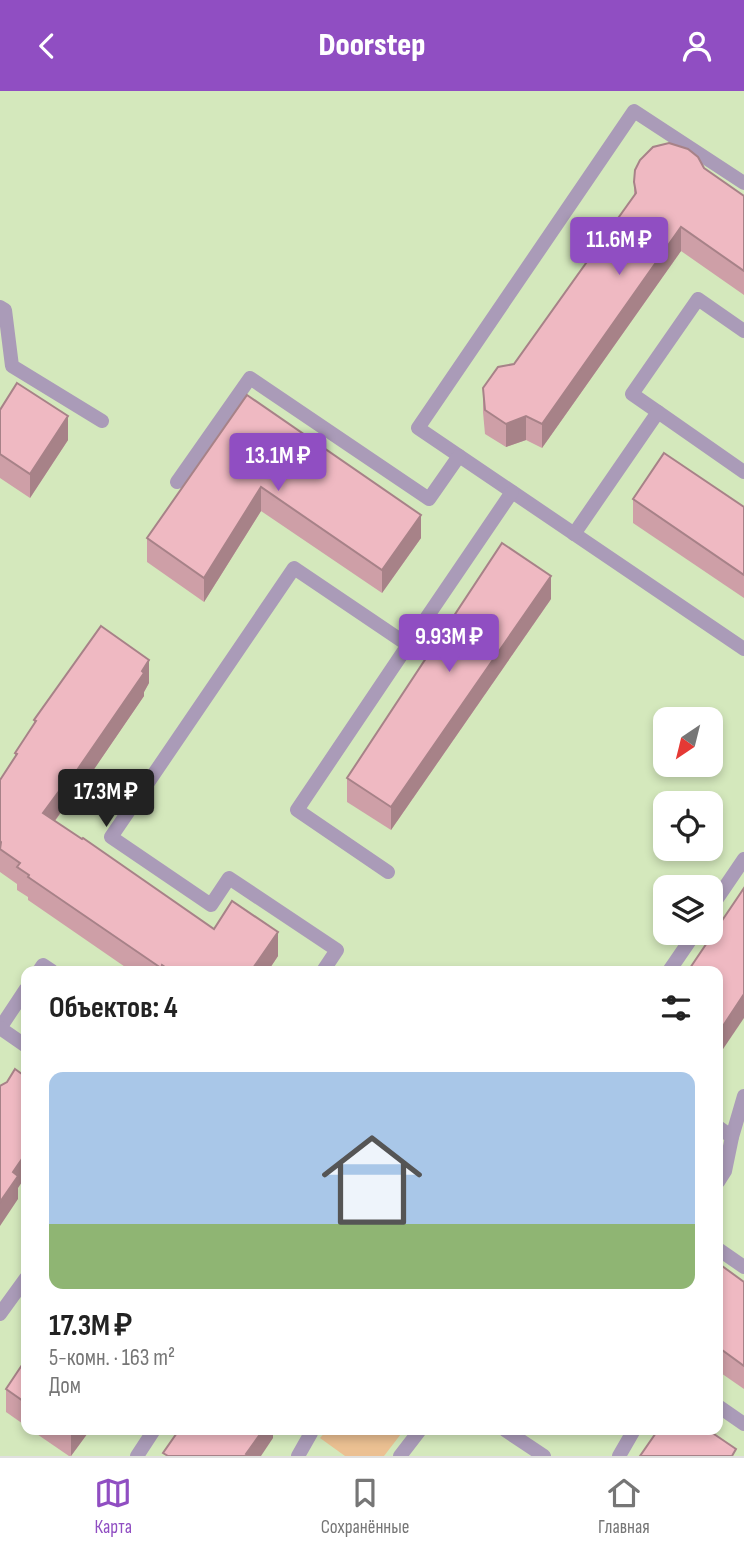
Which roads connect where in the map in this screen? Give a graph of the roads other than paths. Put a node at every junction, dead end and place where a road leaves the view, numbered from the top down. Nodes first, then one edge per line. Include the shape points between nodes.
1 (744, 183) edge
2 (0, 307) edge
3 (744, 331) edge
4 (658, 412) junction
5 (102, 421) dead end
6 (459, 456) junction
7 (744, 472) edge
8 (177, 482) dead end
9 (512, 492) junction
10 (575, 534) junction
11 (408, 645) junction
12 (744, 649) edge
13 (744, 859) edge
14 (388, 872) dead end
15 (723, 890) edge
16 (687, 945) edge
17 (326, 966) edge
18 (672, 966) edge
19 (21, 996) edge
20 (0, 1028) edge
21 (21, 1043) edge
22 (744, 1096) edge
23 (723, 1131) edge
24 (732, 1137) junction
25 (723, 1174) edge
26 (723, 1252) edge
27 (744, 1267) edge
28 (21, 1285) edge
29 (0, 1314) edge
30 (723, 1410) edge
31 (744, 1425) edge
32 (151, 1435) edge
33 (308, 1435) edge
34 (416, 1435) edge
35 (512, 1435) edge
36 (631, 1435) edge
37 (137, 1456) edge
38 (298, 1456) edge
39 (400, 1456) edge
40 (544, 1456) edge
41 (619, 1456) edge

1 - 6 lane via 634,111 418,428
2 - 5 lane via 5,310 12,366
3 - 4 lane via 698,299 632,394
4 - 7 lane
4 - 10 lane
6 - 8 lane via 429,499 250,378
6 - 9 lane
9 - 10 lane
9 - 11 lane
10 - 12 lane
11 - 14 lane via 297,810
11 - 17 lane via 294,568 111,837 211,905 229,878 337,950
13 - 15 lane
16 - 18 lane
19 - 20 lane
20 - 21 lane
22 - 24 lane
23 - 24 lane
24 - 25 lane
26 - 27 lane
28 - 29 lane
30 - 31 lane
32 - 37 lane
33 - 38 lane
34 - 39 lane
35 - 40 lane
36 - 41 lane

